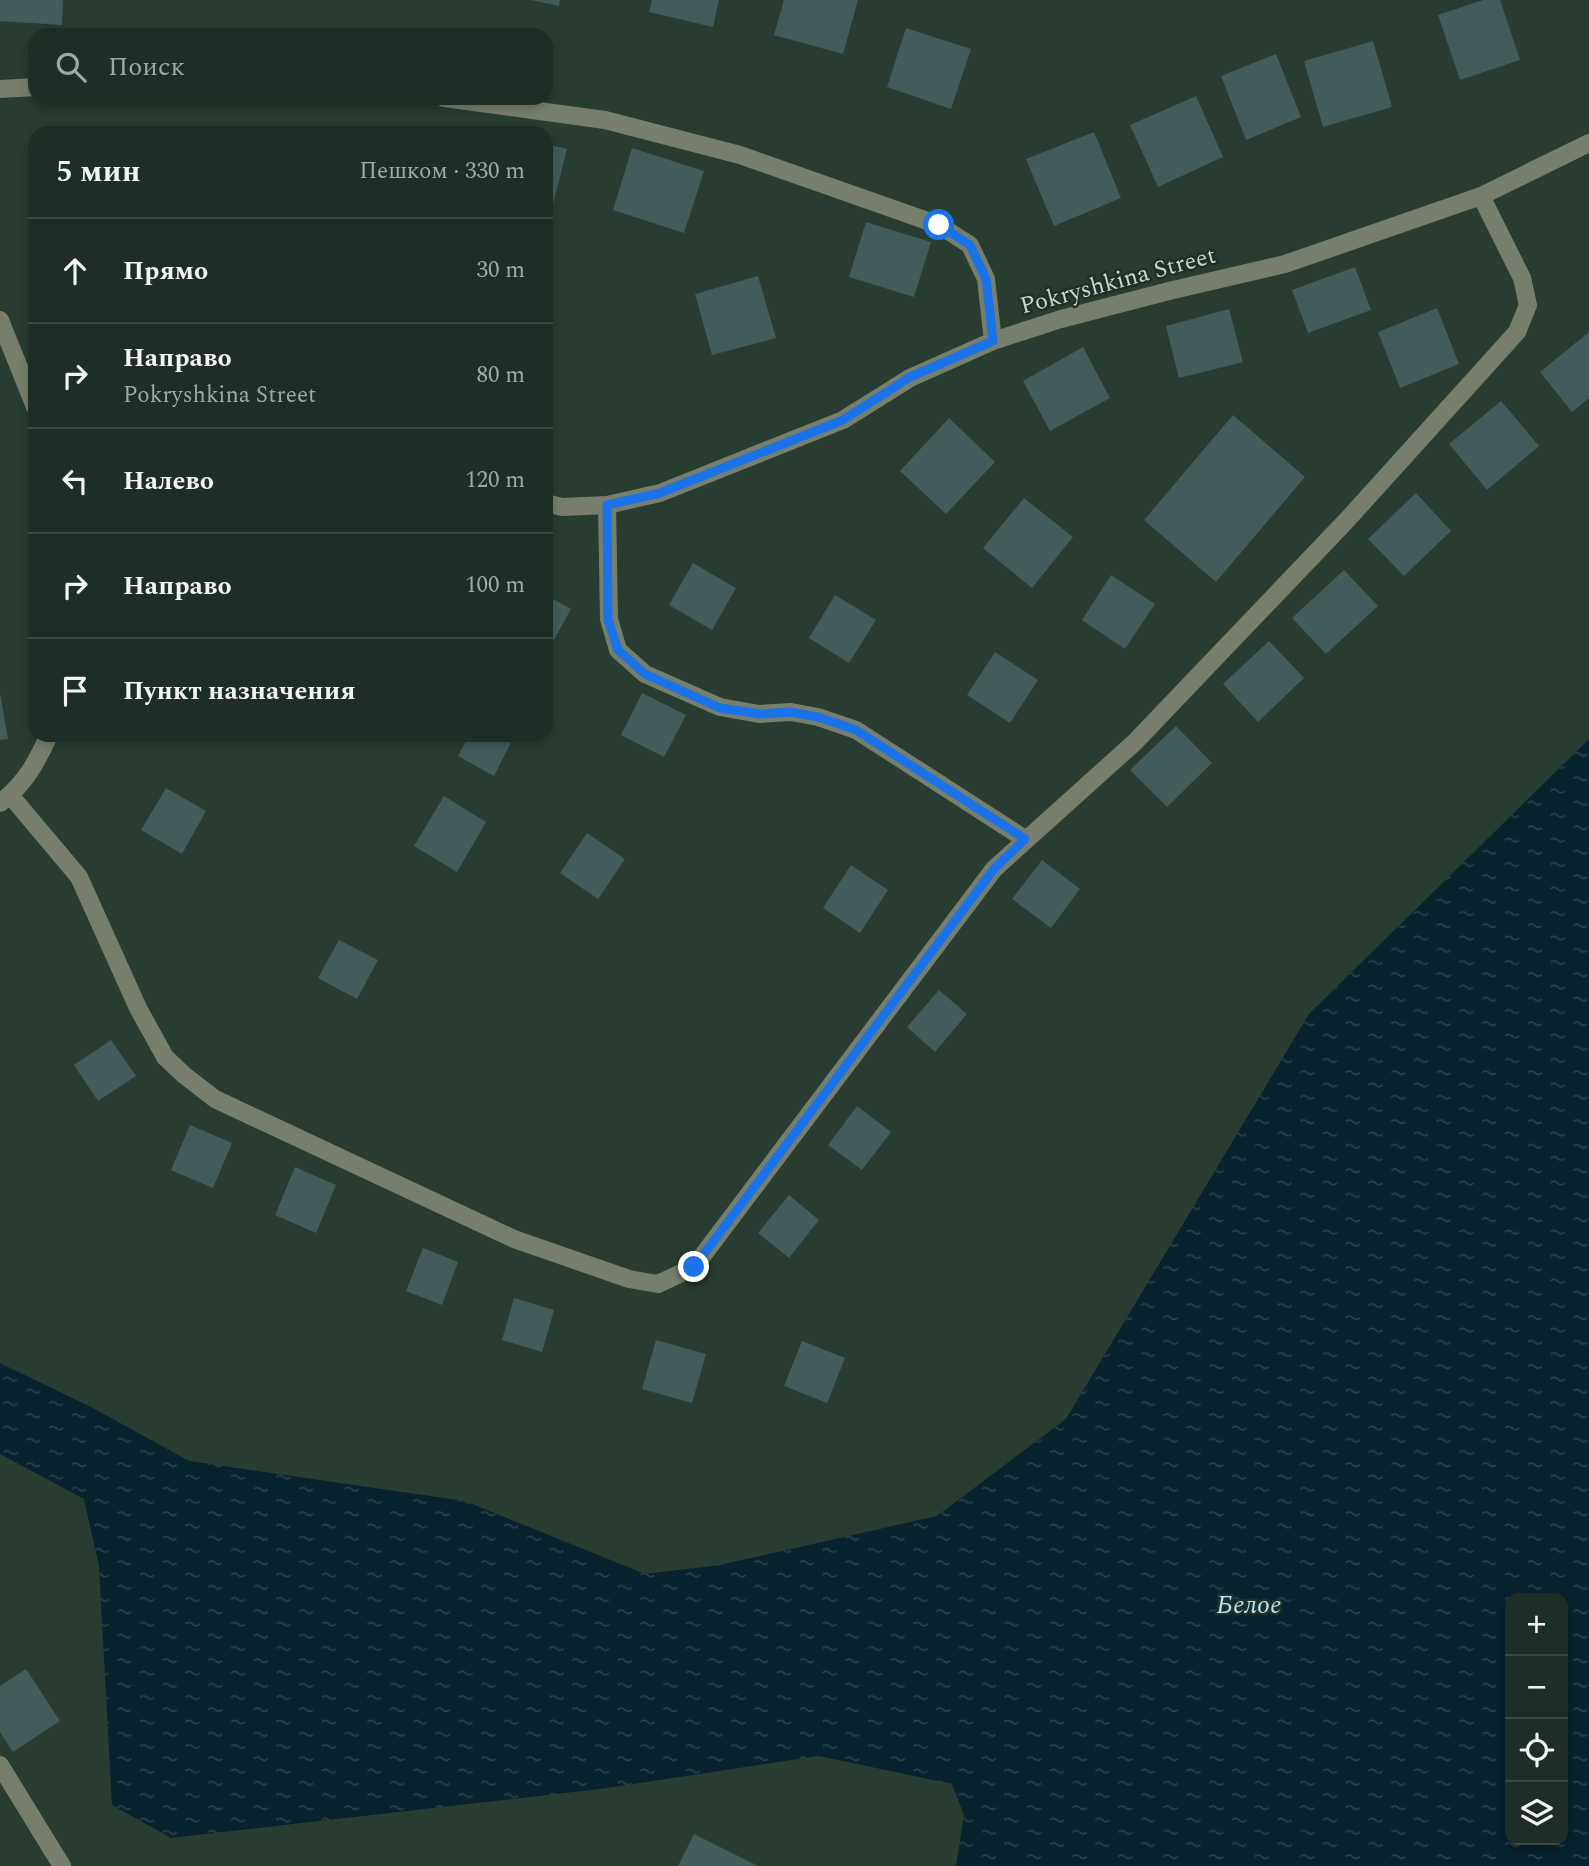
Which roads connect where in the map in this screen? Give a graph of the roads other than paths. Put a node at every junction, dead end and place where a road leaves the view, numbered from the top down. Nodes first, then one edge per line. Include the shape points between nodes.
1 (28, 87) edge
2 (0, 89) edge
3 (495, 105) edge
4 (1589, 143) edge
5 (1481, 196) junction
6 (0, 320) edge
7 (993, 341) junction
8 (28, 390) edge
9 (553, 505) edge
10 (607, 505) junction
11 (46, 742) edge
12 (5, 799) edge
13 (1025, 839) junction
14 (0, 1765) edge
15 (62, 1866) edge

1 - 2 street
3 - 7 street via 605,120 740,155 939,225 970,245 986,279
4 - 5 street, Pokryshkina Street
5 - 7 street, Pokryshkina Street via 1285,264 1061,319
5 - 13 street via 1522,278 1528,305 1517,332 1347,520 1135,742
6 - 8 street
7 - 10 street, Pokryshkina Street via 910,377 843,420 660,493
9 - 10 street, Pokryshkina Street
10 - 13 street via 608,620 618,650 645,674 720,708 760,714 790,712 856,730
11 - 12 street via 34,767
12 - 13 street via 79,877 138,1009 165,1057 215,1099 514,1240 629,1279 658,1284 694,1267 994,869
14 - 15 street

